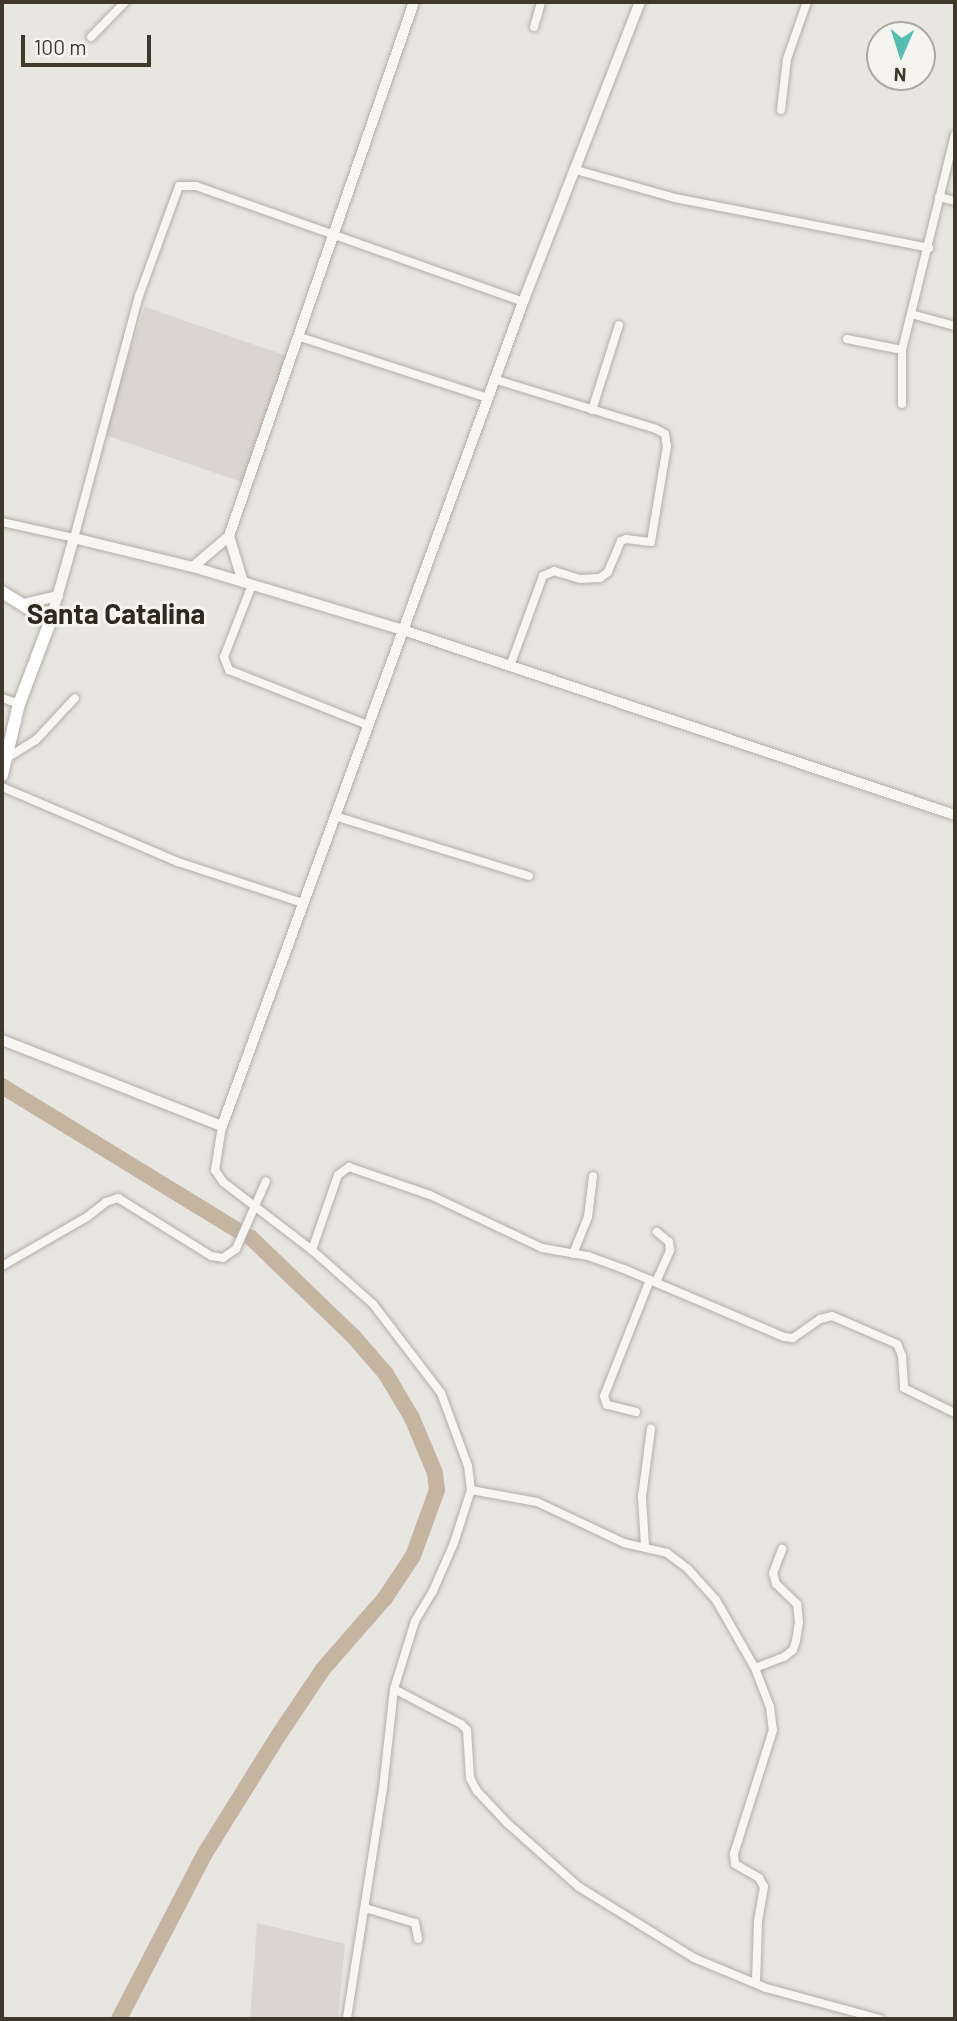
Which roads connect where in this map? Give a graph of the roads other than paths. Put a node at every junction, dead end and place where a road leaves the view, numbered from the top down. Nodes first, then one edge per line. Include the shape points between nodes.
1 (125, 2) edge
2 (414, 2) edge
3 (541, 2) edge
4 (640, 2) edge
5 (807, 2) edge
6 (534, 27) dead end
7 (91, 37) dead end
8 (781, 110) dead end
9 (955, 135) edge
10 (576, 170) junction
11 (939, 197) junction
12 (955, 201) edge
13 (334, 234) junction
14 (929, 248) junction
15 (523, 302) junction
16 (911, 314) junction
17 (619, 325) dead end
18 (955, 326) edge
19 (300, 337) junction
20 (847, 339) dead end
21 (902, 350) junction
22 (497, 380) junction
23 (488, 398) junction
24 (902, 404) dead end
25 (592, 410) junction
26 (2, 522) edge
27 (229, 536) junction
28 (74, 538) junction
29 (193, 568) junction
30 (247, 583) junction
31 (2, 592) edge
32 (58, 596) junction
33 (23, 604) junction
34 (50, 622) junction
35 (403, 631) junction
36 (510, 666) junction
37 (2, 698) edge
38 (75, 698) dead end
39 (19, 704) junction
40 (368, 725) junction
41 (7, 758) junction
42 (2, 775) edge
43 (2, 787) edge
44 (955, 815) edge
45 (335, 816) junction
46 (528, 876) dead end
47 (303, 903) junction
48 (2, 1040) edge
49 (222, 1126) junction
50 (593, 1176) dead end
51 (267, 1181) dead end
52 (257, 1207) junction
53 (657, 1232) dead end
54 (312, 1250) junction
55 (573, 1254) junction
56 (2, 1266) edge
57 (653, 1281) junction
58 (636, 1412) dead end
59 (955, 1413) edge
60 (651, 1429) dead end
61 (471, 1490) junction
62 (645, 1546) junction
63 (782, 1549) dead end
64 (755, 1668) junction
65 (394, 1689) junction
66 (365, 1908) junction
67 (418, 1939) dead end
68 (756, 1983) junction
69 (347, 2019) edge
70 (880, 2019) edge

1 - 7 street
2 - 13 street
3 - 6 street
4 - 10 street
5 - 8 street via 787,59
9 - 11 street
10 - 14 street via 675,198
10 - 15 street
11 - 12 street
11 - 14 street
13 - 15 street
13 - 19 street
13 - 28 street via 196,186 179,186 139,296
14 - 16 street
15 - 22 street
16 - 18 street
16 - 21 street
17 - 25 street
19 - 23 street
19 - 27 street
20 - 21 street
21 - 24 street
22 - 23 street
22 - 25 street
23 - 35 street
25 - 36 street via 656,429 666,437 651,541 621,541 604,577 580,579 554,571 543,576
26 - 28 street
27 - 29 street
27 - 30 street
28 - 29 street
28 - 32 street
29 - 30 street
30 - 35 street
30 - 40 street via 224,657 229,670
31 - 33 main road
32 - 33 street
32 - 34 street
33 - 34 main road
34 - 39 main road
35 - 36 street
35 - 40 street
36 - 44 street
37 - 39 street
38 - 41 street via 36,740
39 - 41 main road
40 - 45 street
41 - 42 main road
43 - 47 street via 178,862
45 - 46 street
45 - 47 street
47 - 49 street
48 - 49 street
49 - 52 street via 215,1170 223,1182
50 - 55 street via 588,1217
51 - 52 street
52 - 54 street
52 - 56 street via 236,1250 223,1258 211,1256 118,1199
53 - 57 street via 670,1250
54 - 55 street via 338,1175 349,1167 430,1195 542,1248
54 - 61 street via 373,1304 441,1393 462,1444
55 - 57 street via 596,1258
57 - 58 street via 604,1396 607,1405
57 - 59 street via 784,1337 793,1338 832,1316 891,1340 901,1348 904,1388
60 - 62 street via 642,1497
61 - 62 street via 537,1502 624,1543
61 - 65 street via 451,1553 411,1633
62 - 64 street via 667,1553 716,1600
63 - 64 street via 773,1573 776,1584 797,1604 796,1642 784,1657
64 - 68 street via 771,1707 773,1730 734,1854 735,1864 759,1878 764,1887
65 - 66 street
65 - 68 street via 467,1730 470,1778 477,1791 579,1887 694,1958
66 - 67 street via 415,1923
66 - 69 street
68 - 70 street

